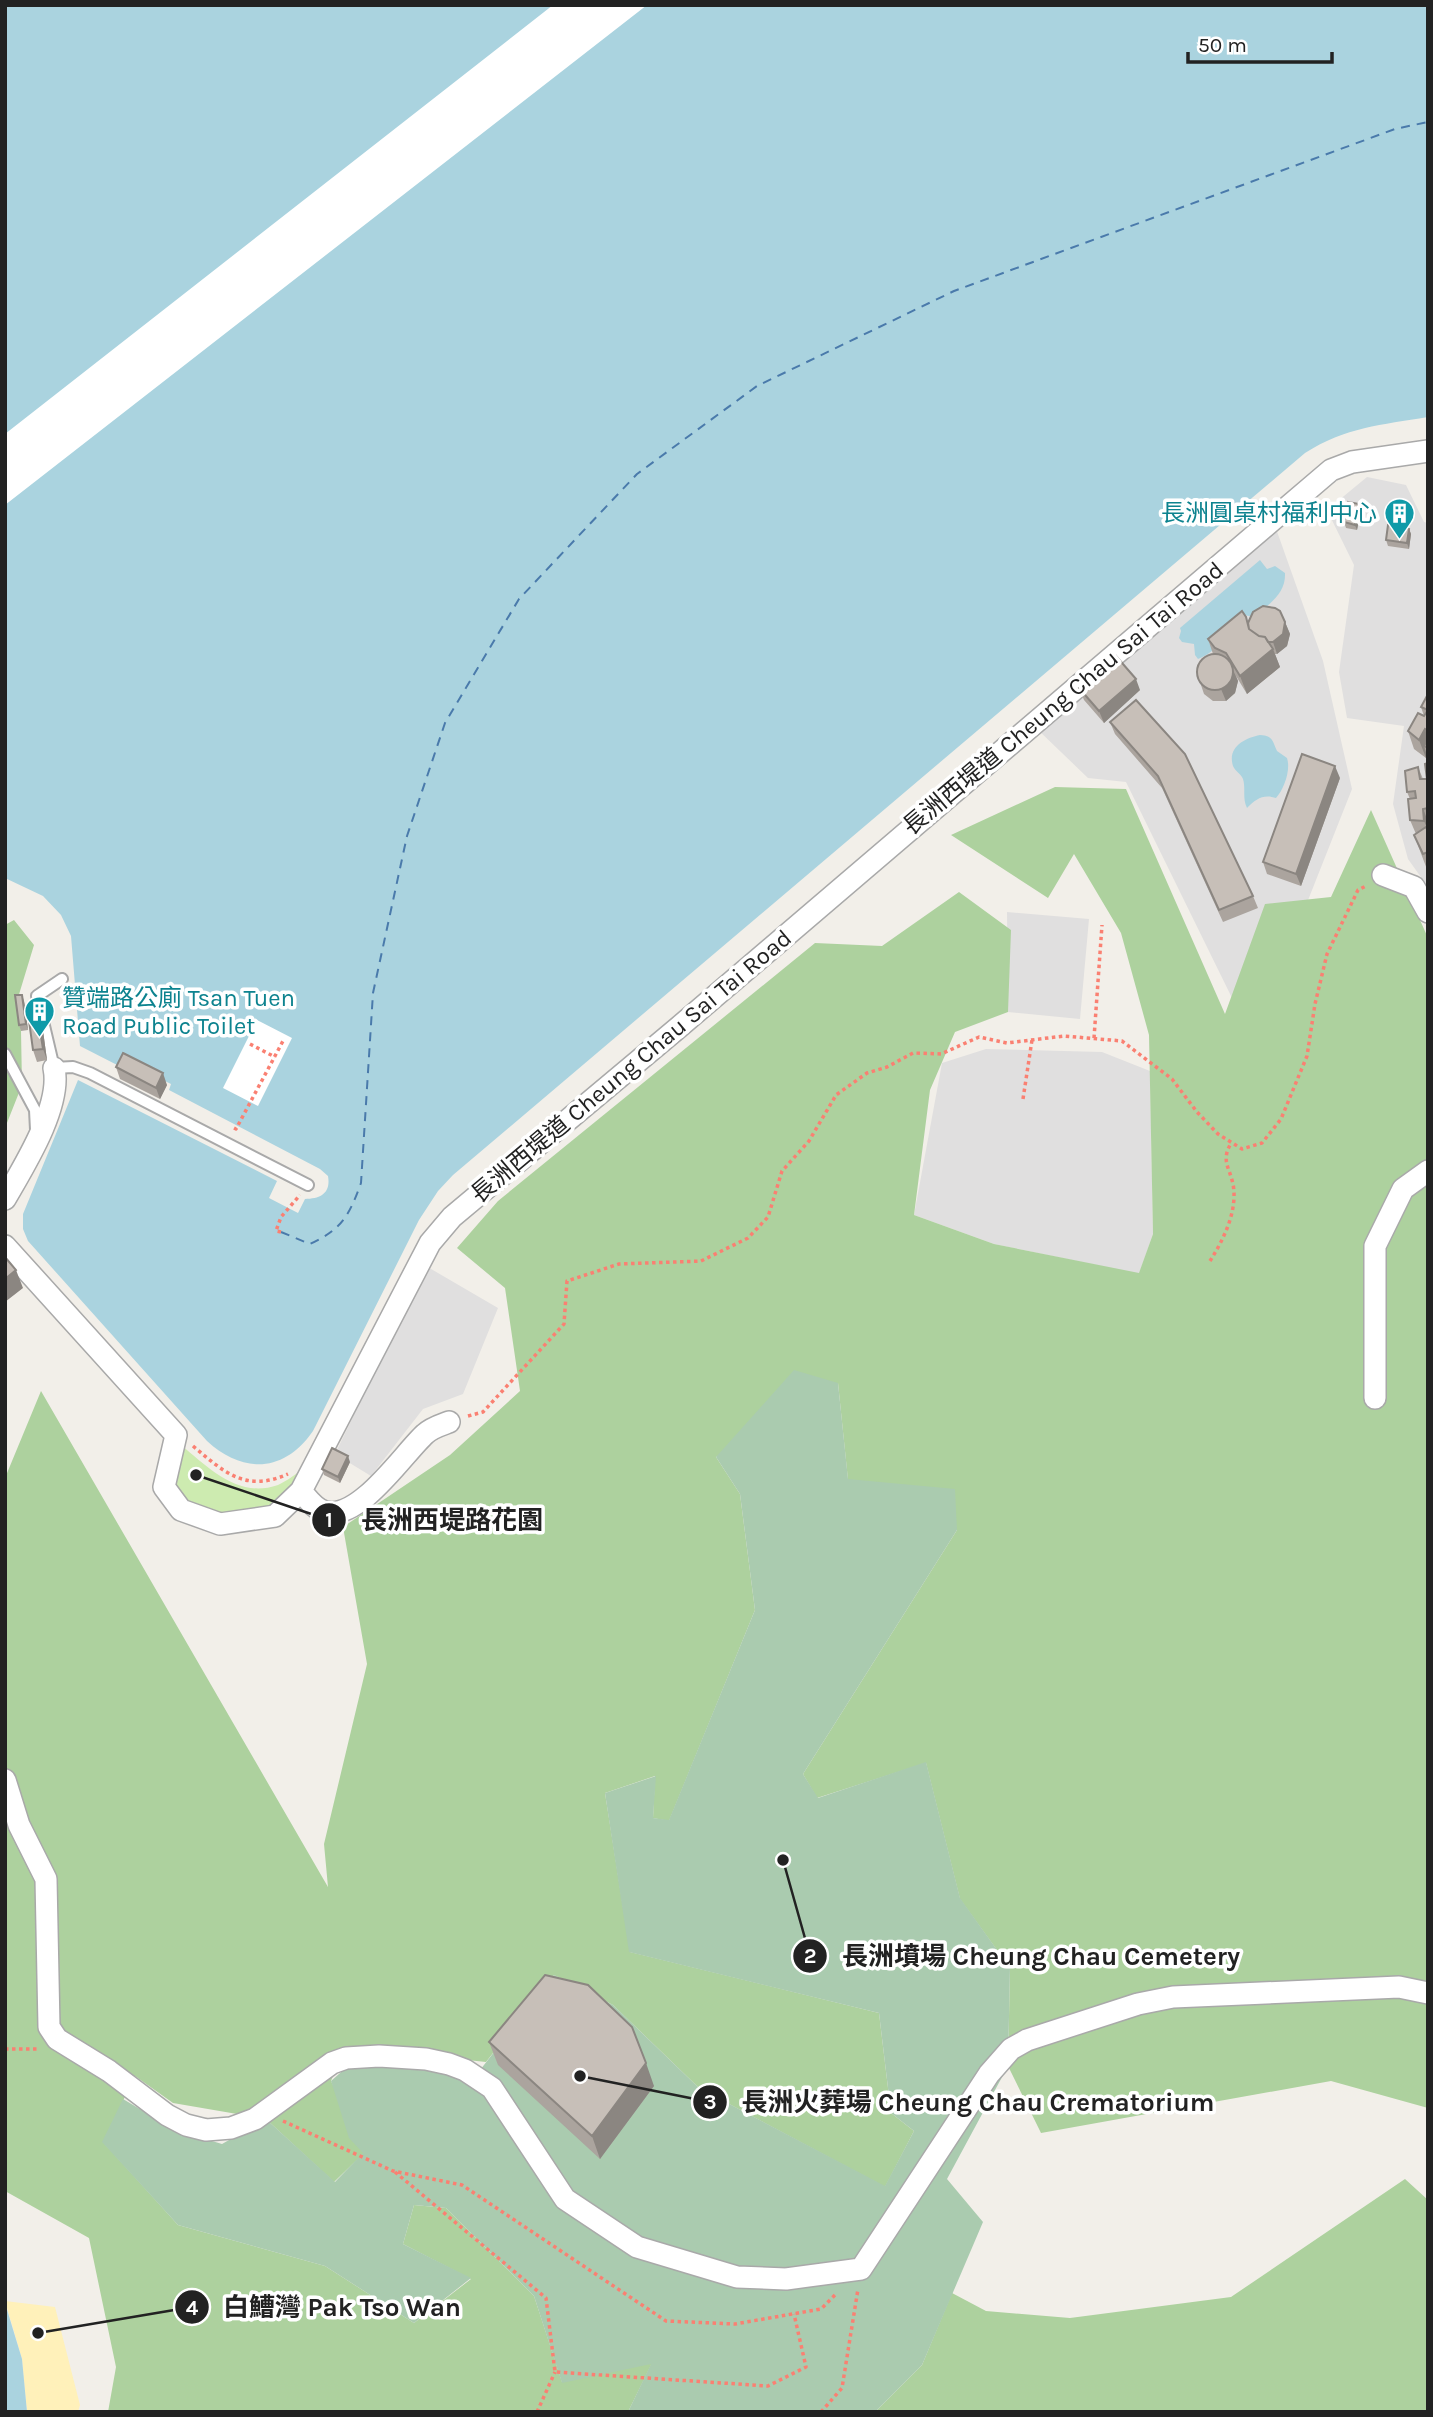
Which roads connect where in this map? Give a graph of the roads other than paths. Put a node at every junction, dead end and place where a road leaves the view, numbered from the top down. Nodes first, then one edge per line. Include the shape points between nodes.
1 (1428, 451) edge
2 (1383, 875) road end
3 (1428, 912) edge
4 (62, 979) dead end
5 (5, 1054) edge
6 (54, 1068) junction
7 (37, 1143) junction
8 (1428, 1171) edge
9 (308, 1185) road end
10 (5, 1199) edge
11 (5, 1246) edge
12 (1374, 1398) dead end
13 (449, 1422) road end
14 (301, 1492) junction
15 (5, 1780) edge
16 (1428, 1993) edge

1 - 14 street, 長洲西堤道 Cheung Chau Sai Tai Road via 1352,462 1331,470 452,1217 430,1243
2 - 3 street via 1414,887
4 - 6 lane via 37,996
5 - 7 lane via 35,1110
6 - 7 street via 56,1087
6 - 9 lane via 73,1067 90,1073
7 - 10 street
8 - 12 street via 1403,1189 1375,1246
11 - 14 street, 長洲西堤道 Cheung Chau Sai Tai Road via 176,1435 164,1487 181,1510 220,1524 247,1521 275,1516
13 - 14 street via 426,1432 376,1488 343,1510 322,1511
15 - 16 street via 19,1825 46,1879 52,2033 167,2115 186,2125 219,2130 265,2113 332,2063 346,2058 438,2060 465,2070 492,2088 565,2199 637,2247 737,2277 786,2278 861,2269 989,2074 1011,2049 1027,2040 1173,1997 1399,1987

